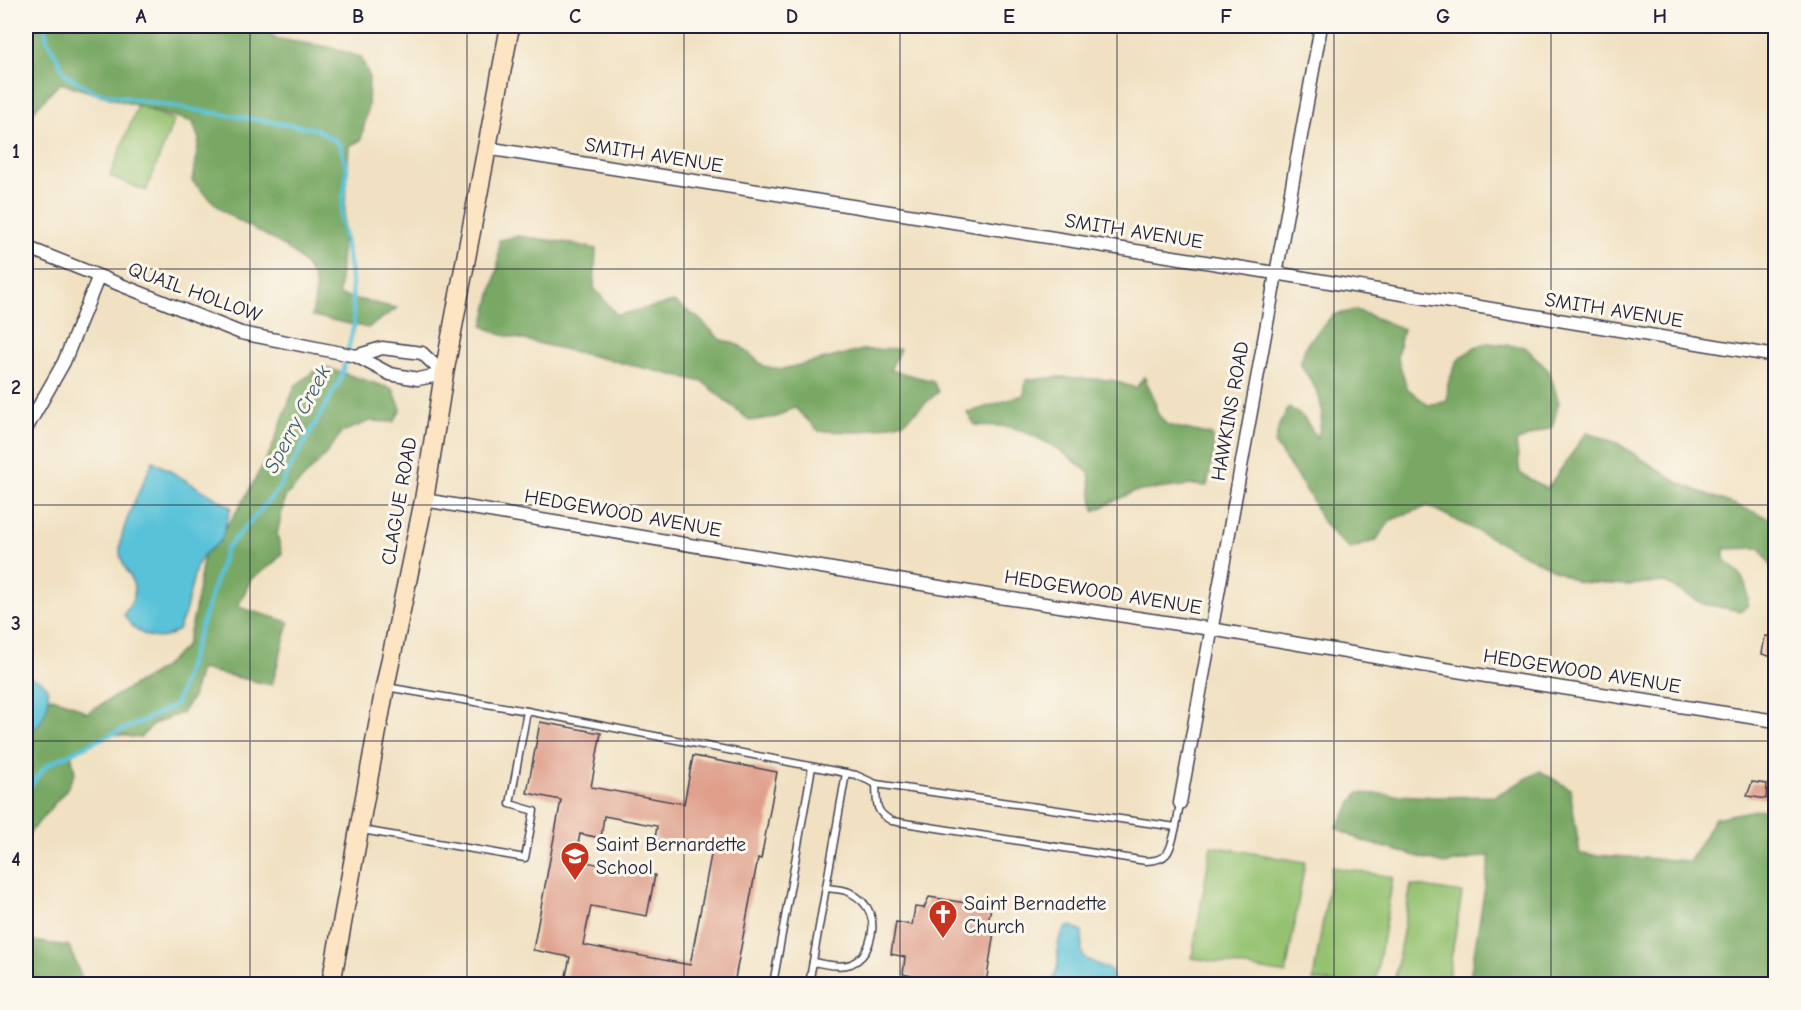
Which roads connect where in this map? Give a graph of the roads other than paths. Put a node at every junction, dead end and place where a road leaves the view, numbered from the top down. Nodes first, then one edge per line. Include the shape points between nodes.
1 (510, 26) edge
2 (1321, 26) edge
3 (486, 148) junction
4 (26, 248) edge
5 (1275, 273) junction
6 (98, 278) junction
7 (356, 356) junction
8 (1776, 356) edge
9 (444, 374) junction
10 (26, 429) edge
11 (424, 500) junction
12 (1211, 628) junction
13 (385, 687) junction
14 (526, 711) junction
15 (1776, 722) edge
16 (812, 767) junction
17 (846, 773) junction
18 (876, 784) junction
19 (1180, 803) joint
20 (1176, 827) junction
21 (359, 830) junction
22 (826, 888) junction
23 (813, 962) junction
24 (332, 984) edge
25 (773, 984) edge
26 (809, 984) edge

1 - 3 main road, CLAGUE ROAD
2 - 5 street, HAWKINS ROAD
3 - 5 street, SMITH AVENUE
3 - 9 main road, CLAGUE ROAD
4 - 6 street, QUAIL HOLLOW
5 - 8 street, SMITH AVENUE
5 - 12 street, HAWKINS ROAD
6 - 7 street, QUAIL HOLLOW via 241,333
6 - 10 street via 64,362
7 - 9 street, QUAIL HOLLOW via 390,374 418,379
7 - 9 street, QUAIL HOLLOW via 382,348 422,353
9 - 11 main road, CLAGUE ROAD
11 - 12 street, HEDGEWOOD AVENUE via 999,597
11 - 13 main road, CLAGUE ROAD
12 - 15 street, HEDGEWOOD AVENUE
12 - 19 street, HAWKINS ROAD
13 - 14 lane
13 - 21 main road, CLAGUE ROAD
14 - 16 lane
14 - 21 lane via 510,804 534,811 525,858
16 - 17 lane
16 - 25 lane
17 - 18 lane
17 - 22 lane
18 - 20 lane
18 - 20 lane via 877,809 892,821 1146,861 1167,855
19 - 20 lane
21 - 24 main road, CLAGUE ROAD
22 - 23 lane
22 - 23 lane via 849,892 865,904 873,918 873,932 860,959 849,965
23 - 26 lane

